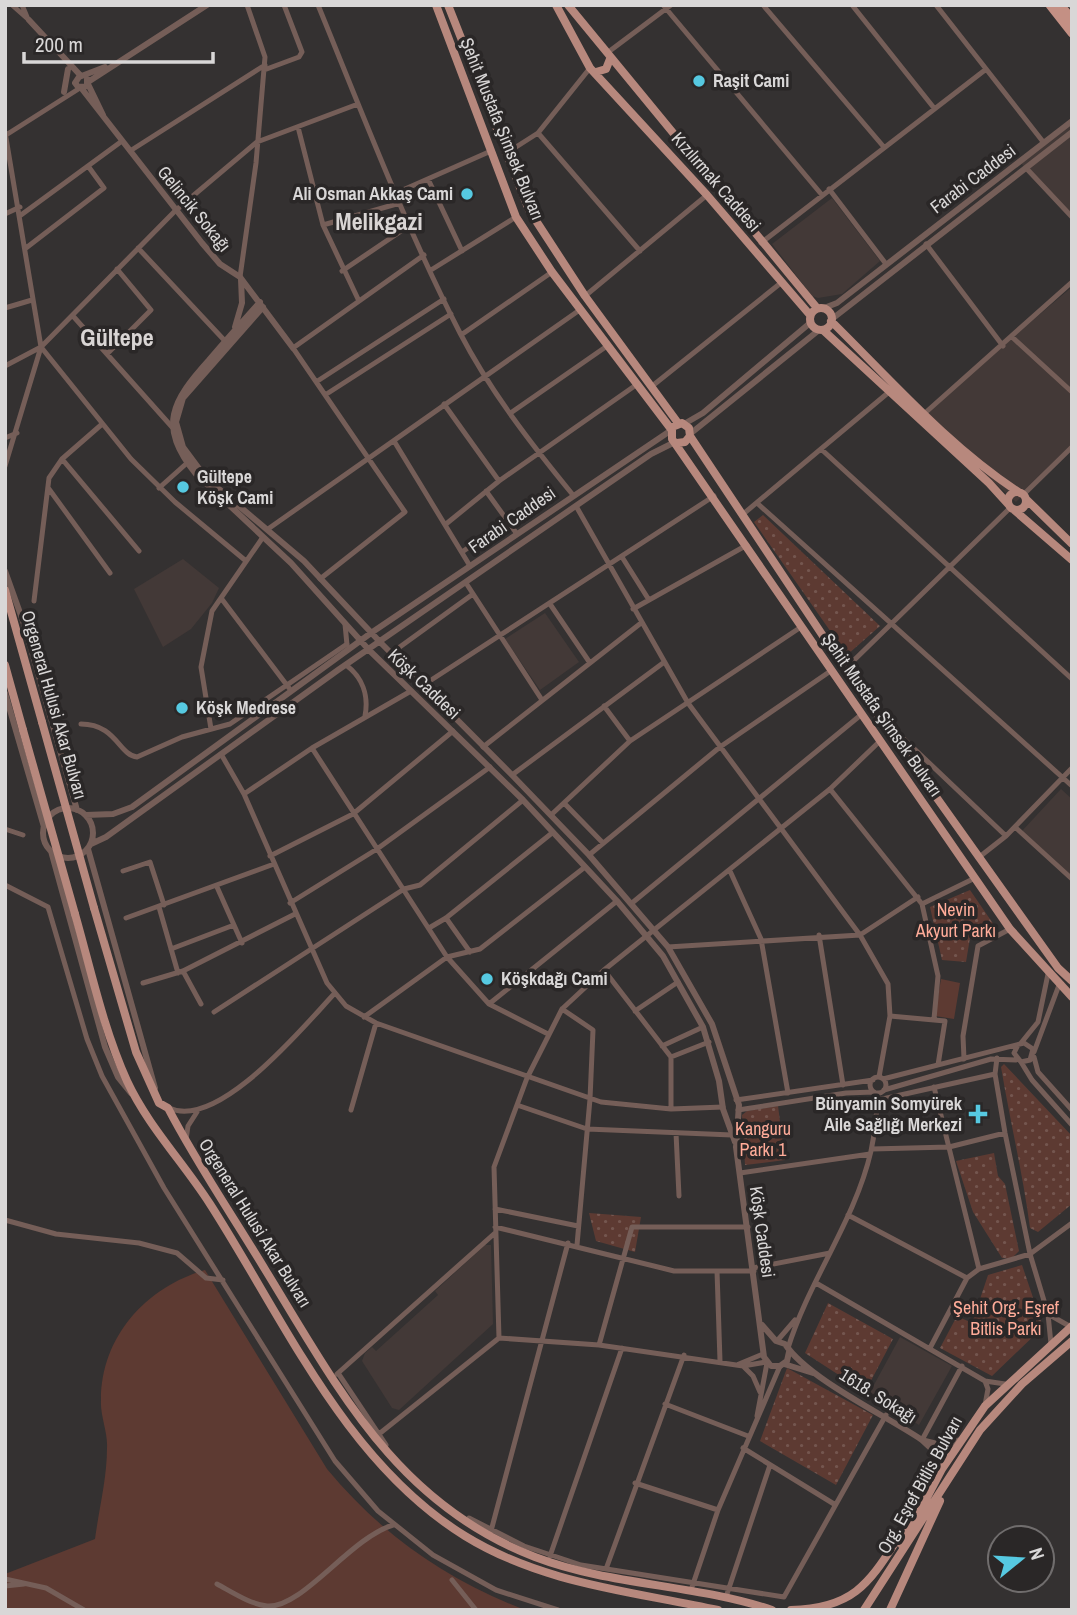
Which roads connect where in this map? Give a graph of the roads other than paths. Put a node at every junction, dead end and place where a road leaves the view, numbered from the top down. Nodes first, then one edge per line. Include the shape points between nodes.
1 (12, 5) edge
2 (22, 5) edge
3 (207, 5) edge
4 (247, 5) edge
5 (284, 5) edge
6 (318, 5) edge
7 (436, 5) edge
8 (449, 5) edge
9 (556, 5) edge
10 (568, 5) edge
11 (763, 5) edge
12 (852, 5) edge
13 (936, 5) edge
14 (1050, 5) edge
15 (1060, 5) edge
16 (667, 6) edge
17 (1072, 19) edge
18 (29, 20) junction
19 (1072, 33) edge
20 (606, 54) junction
21 (65, 61) junction
22 (107, 67) junction
23 (591, 67) junction
24 (264, 68) junction
25 (68, 69) junction
26 (985, 70) junction
27 (100, 75) junction
28 (82, 82) junction
29 (62, 95) junction
30 (95, 97) junction
31 (358, 104) junction
32 (934, 108) junction
33 (104, 117) junction
34 (1072, 121) edge
35 (298, 127) junction
36 (1072, 132) edge
37 (538, 133) junction
38 (6, 134) edge
39 (122, 141) junction
40 (257, 142) junction
41 (1044, 143) junction
42 (883, 146) junction
43 (130, 151) junction
44 (491, 151) junction
45 (505, 155) junction
46 (7, 161) edge
47 (88, 166) junction
48 (1027, 169) junction
49 (428, 179) junction
50 (829, 189) junction
51 (396, 193) junction
52 (708, 195) junction
53 (822, 195) junction
54 (400, 203) junction
55 (20, 207) junction
56 (175, 211) junction
57 (5, 214) edge
58 (21, 215) junction
59 (516, 217) junction
60 (1072, 217) edge
61 (323, 225) junction
62 (410, 225) junction
63 (761, 243) junction
64 (926, 244) junction
65 (26, 248) junction
66 (138, 248) junction
67 (462, 251) junction
68 (640, 251) junction
69 (424, 255) junction
70 (886, 264) junction
71 (117, 270) junction
72 (430, 270) junction
73 (342, 271) junction
74 (552, 272) junction
75 (240, 277) junction
76 (782, 282) junction
77 (1072, 282) edge
78 (585, 296) junction
79 (358, 299) junction
80 (444, 299) junction
81 (32, 300) junction
82 (262, 304) junction
83 (5, 308) edge
84 (820, 308) junction
85 (581, 309) junction
86 (451, 314) junction
87 (74, 316) junction
88 (810, 319) junction
89 (832, 320) junction
90 (821, 330) junction
91 (231, 334) junction
92 (461, 335) junction
93 (1012, 337) junction
94 (225, 341) junction
95 (375, 344) junction
96 (607, 346) junction
97 (1003, 346) junction
98 (41, 347) junction
99 (293, 348) junction
100 (107, 354) junction
101 (384, 357) junction
102 (5, 366) edge
103 (485, 375) junction
104 (316, 382) junction
105 (636, 385) junction
106 (651, 387) junction
107 (1072, 391) edge
108 (889, 392) junction
109 (325, 394) junction
110 (444, 404) junction
111 (512, 412) junction
112 (925, 413) junction
113 (681, 424) junction
114 (101, 425) junction
115 (172, 427) junction
116 (670, 430) junction
117 (17, 433) junction
118 (690, 435) junction
119 (5, 438) edge
120 (394, 441) junction
121 (676, 442) junction
122 (1072, 447) edge
123 (821, 449) junction
124 (540, 454) junction
125 (368, 456) junction
126 (62, 459) junction
127 (187, 463) junction
128 (5, 467) edge
129 (499, 481) junction
130 (159, 488) junction
131 (49, 489) junction
132 (486, 491) junction
133 (573, 495) junction
134 (713, 496) junction
135 (1023, 496) junction
136 (757, 503) junction
137 (576, 506) junction
138 (1011, 507) junction
139 (742, 515) junction
140 (507, 521) junction
141 (446, 524) junction
142 (268, 529) junction
143 (517, 534) junction
144 (263, 537) junction
145 (1072, 544) edge
146 (747, 545) junction
147 (139, 551) dead end
148 (462, 552) junction
149 (622, 557) junction
150 (1072, 560) edge
151 (246, 561) junction
152 (470, 566) junction
153 (609, 566) junction
154 (951, 566) junction
155 (5, 571) edge
156 (110, 573) dead end
157 (320, 579) junction
158 (466, 583) junction
159 (5, 590) edge
160 (473, 594) junction
161 (221, 598) junction
162 (649, 600) junction
163 (34, 601) dead end
164 (550, 604) junction
165 (633, 609) junction
166 (344, 621) junction
167 (641, 623) junction
168 (890, 624) junction
169 (801, 627) junction
170 (371, 634) junction
171 (500, 636) junction
172 (362, 641) junction
173 (380, 642) junction
174 (347, 644) junction
175 (397, 649) dead end
176 (369, 650) junction
177 (347, 653) junction
178 (590, 663) junction
179 (663, 663) junction
180 (5, 665) edge
181 (345, 665) junction
182 (845, 669) junction
183 (832, 670) junction
184 (1072, 679) edge
185 (287, 686) junction
186 (422, 686) junction
187 (411, 691) junction
188 (5, 693) edge
189 (292, 693) junction
190 (542, 700) junction
191 (688, 703) junction
192 (604, 706) junction
193 (863, 713) junction
194 (365, 716) junction
195 (884, 720) junction
196 (81, 724) dead end
197 (211, 729) junction
198 (453, 731) junction
199 (881, 740) junction
200 (630, 741) junction
201 (483, 747) junction
202 (720, 747) junction
203 (312, 748) junction
204 (221, 754) junction
205 (491, 767) junction
206 (1072, 768) edge
207 (512, 775) junction
208 (1062, 778) junction
209 (1072, 786) edge
210 (830, 789) junction
211 (244, 794) junction
212 (523, 800) junction
213 (759, 800) junction
214 (564, 803) junction
215 (77, 810) junction
216 (353, 814) junction
217 (86, 815) junction
218 (551, 816) junction
219 (44, 827) junction
220 (1015, 827) junction
221 (5, 829) edge
222 (780, 830) junction
223 (552, 833) junction
224 (23, 835) dead end
225 (1006, 836) junction
226 (603, 843) junction
227 (89, 846) junction
228 (376, 849) junction
229 (51, 851) junction
230 (589, 855) junction
231 (270, 856) junction
232 (978, 858) junction
233 (274, 864) junction
234 (585, 867) junction
235 (730, 870) junction
236 (123, 871) dead end
237 (975, 878) junction
238 (1072, 879) edge
239 (5, 885) edge
240 (217, 887) junction
241 (404, 889) junction
242 (617, 901) junction
243 (920, 901) junction
244 (632, 903) junction
245 (290, 904) junction
246 (162, 906) junction
247 (295, 914) junction
248 (126, 918) dead end
249 (446, 918) junction
250 (234, 925) junction
251 (429, 928) junction
252 (1010, 929) junction
253 (655, 930) junction
254 (818, 935) junction
255 (860, 935) junction
256 (646, 936) junction
257 (761, 939) junction
258 (242, 943) junction
259 (668, 947) junction
260 (171, 949) junction
261 (310, 949) junction
262 (470, 952) junction
263 (447, 957) junction
264 (604, 970) junction
265 (180, 972) junction
266 (1048, 974) junction
267 (1072, 981) edge
268 (678, 982) junction
269 (143, 983) dead end
270 (1059, 985) junction
271 (334, 994) junction
272 (1072, 997) edge
273 (201, 1004) dead end
274 (489, 1004) junction
275 (562, 1009) junction
276 (635, 1011) junction
277 (214, 1012) dead end
278 (890, 1016) junction
279 (364, 1017) junction
280 (934, 1019) junction
281 (376, 1023) junction
282 (703, 1027) junction
283 (548, 1034) junction
284 (709, 1042) junction
285 (1019, 1044) junction
286 (662, 1046) junction
287 (1034, 1054) junction
288 (671, 1057) junction
289 (964, 1059) junction
290 (997, 1059) junction
291 (1020, 1061) junction
292 (938, 1065) junction
293 (995, 1074) junction
294 (527, 1078) junction
295 (878, 1079) junction
296 (844, 1085) junction
297 (934, 1087) junction
298 (879, 1091) junction
299 (788, 1093) junction
300 (133, 1094) junction
301 (590, 1099) junction
302 (735, 1099) junction
303 (878, 1100) junction
304 (159, 1104) junction
305 (517, 1105) junction
306 (724, 1107) junction
307 (168, 1108) junction
308 (199, 1109) junction
309 (671, 1109) junction
310 (351, 1110) dead end
311 (1072, 1110) edge
312 (737, 1111) junction
313 (1072, 1125) edge
314 (587, 1129) junction
315 (676, 1133) junction
316 (1005, 1133) junction
317 (732, 1135) junction
318 (187, 1142) junction
319 (737, 1147) junction
320 (949, 1147) junction
321 (871, 1151) junction
322 (740, 1173) junction
323 (679, 1196) dead end
324 (495, 1209) junction
325 (848, 1215) junction
326 (5, 1220) edge
327 (1072, 1223) edge
328 (578, 1226) junction
329 (748, 1227) junction
330 (495, 1230) junction
331 (568, 1243) junction
332 (577, 1245) junction
333 (830, 1253) junction
334 (1030, 1254) junction
335 (625, 1260) junction
336 (979, 1269) junction
337 (754, 1270) junction
338 (717, 1271) junction
339 (967, 1278) junction
340 (223, 1280) junction
341 (816, 1283) junction
342 (1048, 1314) junction
343 (797, 1318) junction
344 (760, 1321) junction
345 (1071, 1326) edge
346 (499, 1338) junction
347 (776, 1341) junction
348 (1072, 1341) edge
349 (541, 1342) junction
350 (599, 1345) junction
351 (1051, 1345) junction
352 (622, 1348) junction
353 (930, 1348) junction
354 (789, 1350) junction
355 (764, 1351) junction
356 (684, 1355) junction
357 (720, 1361) junction
358 (767, 1363) junction
359 (739, 1365) junction
360 (782, 1365) junction
361 (962, 1366) junction
362 (819, 1375) junction
363 (335, 1376) junction
364 (985, 1381) junction
365 (1005, 1384) junction
366 (761, 1394) junction
367 (665, 1404) junction
368 (985, 1406) junction
369 (886, 1415) junction
370 (756, 1419) junction
371 (376, 1436) junction
372 (748, 1436) junction
373 (922, 1440) junction
374 (960, 1440) junction
375 (743, 1448) junction
376 (770, 1465) junction
377 (942, 1469) junction
378 (951, 1475) junction
379 (635, 1483) junction
380 (834, 1504) junction
381 (920, 1509) junction
382 (718, 1510) junction
383 (393, 1525) junction
384 (490, 1533) junction
385 (550, 1556) junction
386 (605, 1572) junction
387 (888, 1575) junction
388 (5, 1578) edge
389 (452, 1580) dead end
390 (34, 1584) junction
391 (217, 1584) dead end
392 (5, 1586) edge
393 (692, 1586) junction
394 (727, 1593) junction
395 (69, 1599) junction
396 (842, 1599) junction
397 (772, 1609) edge
398 (76, 1610) edge
399 (84, 1610) edge
400 (476, 1610) edge
401 (556, 1610) edge
402 (718, 1610) edge
403 (790, 1610) edge
404 (835, 1610) edge
405 (864, 1610) edge
406 (890, 1610) edge

1 - 18 street
2 - 18 street
3 - 22 street
4 - 24 street via 264,47
5 - 24 street via 302,52
6 - 31 street
7 - 44 main road, Şehit Mustafa Şimsek Bulvarı
8 - 45 main road, Şehit Mustafa Şimsek Bulvarı
9 - 23 main road, Kızılırmak Caddesi
10 - 20 main road, Kızılırmak Caddesi
11 - 42 street
12 - 32 street
13 - 26 street
14 - 19 highway
15 - 17 highway
16 - 20 street
16 - 53 street
18 - 21 street, Gelincik Sokağı
20 - 23 main road via 591,52
20 - 23 main road via 607,69
20 - 63 main road, Kızılırmak Caddesi
21 - 25 street, Gelincik Sokağı
21 - 28 street, Gelincik Sokağı
22 - 27 street
22 - 28 street
23 - 37 street
23 - 52 main road, Kızılırmak Caddesi
24 - 40 street
24 - 43 street
25 - 28 street, Gelincik Sokağı
25 - 29 street
26 - 32 street
26 - 41 street
27 - 28 street
27 - 30 street
28 - 29 street
28 - 30 street, Gelincik Sokağı
28 - 33 street, Gelincik Sokağı
29 - 38 street
30 - 33 street, Gelincik Sokağı
31 - 35 street
31 - 51 street
32 - 42 street
33 - 39 street, Gelincik Sokağı
34 - 41 street, Farabi Caddesi
35 - 40 street
35 - 61 street
36 - 48 street, Farabi Caddesi
37 - 45 street
37 - 68 street
38 - 46 street
39 - 43 street, Gelincik Sokağı
39 - 47 street
40 - 56 street
40 - 75 street
41 - 70 street, Farabi Caddesi
42 - 50 street
43 - 56 street, Gelincik Sokağı
44 - 49 street
44 - 59 main road, Şehit Mustafa Şimsek Bulvarı
45 - 78 main road, Şehit Mustafa Şimsek Bulvarı via 529,210
46 - 55 street
47 - 58 street
47 - 65 street via 104,188
48 - 60 street
48 - 64 street, Farabi Caddesi
49 - 51 street
49 - 67 street
50 - 53 street
50 - 70 street
51 - 54 street
52 - 68 street
52 - 76 main road, Kızılırmak Caddesi
53 - 63 street
54 - 61 street
54 - 62 street
55 - 57 street
55 - 58 street
56 - 66 street
56 - 75 street, Gelincik Sokağı via 220,264
58 - 65 street
59 - 67 street
59 - 74 main road, Şehit Mustafa Şimsek Bulvarı
61 - 73 street
62 - 69 street
62 - 73 street
63 - 84 main road, Kızılırmak Caddesi
64 - 89 street, Farabi Caddesi
64 - 97 street
65 - 81 street
66 - 71 street
66 - 94 street
67 - 72 street
68 - 78 street
69 - 72 street
69 - 79 street
70 - 84 street, Farabi Caddesi via 837,303
71 - 87 street
71 - 100 street via 151,310
72 - 80 street
73 - 79 street
74 - 85 main road, Şehit Mustafa Şimsek Bulvarı
74 - 92 street
75 - 82 street, Gelincik Sokağı
75 - 91 street via 240,311
76 - 88 main road, Kızılırmak Caddesi
76 - 106 street
77 - 93 street
78 - 106 main road, Şehit Mustafa Şimsek Bulvarı
79 - 99 street
80 - 86 street
80 - 95 street
81 - 83 street
81 - 98 street
82 - 91 street
82 - 99 street, Gelincik Sokağı
82 - 142 street, Köşk Caddesi via 189,388 176,422 183,447 198,468
84 - 88 main road
84 - 89 main road, Kızılırmak Caddesi
85 - 96 main road, Şehit Mustafa Şimsek Bulvarı
85 - 103 street
86 - 92 street
86 - 101 street
87 - 98 street
87 - 100 street
88 - 90 main road, Kızılırmak Caddesi
88 - 113 street via 703,414
89 - 90 main road
89 - 112 main road
90 - 108 main road
90 - 118 street
91 - 94 street
92 - 103 street
93 - 97 street
93 - 107 street
94 - 115 street via 181,392
95 - 101 street
95 - 104 street
96 - 105 main road, Şehit Mustafa Şimsek Bulvarı
96 - 111 street
97 - 112 street
98 - 102 street
98 - 114 street
98 - 117 street
99 - 104 street
100 - 115 street
101 - 109 street
103 - 110 street
103 - 111 street
104 - 109 street
105 - 116 main road, Şehit Mustafa Şimsek Bulvarı
105 - 124 street
106 - 113 main road, Şehit Mustafa Şimsek Bulvarı
108 - 123 street
108 - 138 main road
109 - 125 street
110 - 120 street
110 - 129 street
111 - 124 street
112 - 135 main road
113 - 116 main road
113 - 118 main road, Şehit Mustafa Şimsek Bulvarı
114 - 126 street
114 - 130 street
115 - 127 street, Köşk Caddesi
116 - 121 main road, Şehit Mustafa Şimsek Bulvarı
116 - 133 street, Farabi Caddesi
117 - 119 street
117 - 128 street
118 - 121 main road via 685,442
118 - 139 main road, Şehit Mustafa Şimsek Bulvarı
120 - 125 street
120 - 141 street
121 - 134 main road, Şehit Mustafa Şimsek Bulvarı
121 - 137 street, Farabi Caddesi
122 - 135 street
123 - 136 street
123 - 154 street
124 - 129 street
124 - 133 street
125 - 142 street
125 - 157 street via 405,512
126 - 131 street via 49,478
126 - 147 street
127 - 130 street
127 - 144 street, Köşk Caddesi
129 - 132 street
130 - 151 street
131 - 156 street
131 - 163 street
132 - 140 street
132 - 141 street
133 - 143 street, Farabi Caddesi
134 - 146 main road, Şehit Mustafa Şimsek Bulvarı
134 - 149 street
135 - 138 main road via 1011,496
135 - 138 main road via 1022,509
135 - 145 main road
136 - 139 street
136 - 168 street
137 - 153 street
137 - 158 street, Farabi Caddesi
138 - 150 main road
138 - 154 street
139 - 182 main road, Şehit Mustafa Şimsek Bulvarı
140 - 143 street
140 - 148 street
141 - 148 street
142 - 157 street, Köşk Caddesi
143 - 152 street, Farabi Caddesi
144 - 151 street
144 - 166 street, Köşk Caddesi
146 - 162 street
146 - 169 main road, Şehit Mustafa Şimsek Bulvarı
148 - 152 street
149 - 153 street
149 - 162 street
151 - 161 street
152 - 170 street, Farabi Caddesi
153 - 164 street
153 - 165 street
154 - 168 street
154 - 184 street
155 - 215 street
157 - 170 street, Köşk Caddesi
158 - 160 street
158 - 173 street, Farabi Caddesi
159 - 304 main road, Orgeneral Hulusi Akar Bulvarı, bridge via 136,1052
160 - 171 street
160 - 175 street
161 - 185 street
161 - 197 street via 212,611 201,661
162 - 165 street
164 - 171 street
164 - 178 street
165 - 167 street
166 - 172 street, Köşk Caddesi
166 - 174 street
167 - 178 street
167 - 179 street
168 - 182 street
168 - 208 street
169 - 183 main road, Şehit Mustafa Şimsek Bulvarı
169 - 191 street
170 - 172 street, Farabi Caddesi
170 - 173 street, Köşk Caddesi
171 - 186 street
171 - 190 street
172 - 176 street, Köşk Caddesi
172 - 177 street, Farabi Caddesi
173 - 176 street, Farabi Caddesi
173 - 186 street, Köşk Caddesi
174 - 177 street
174 - 185 street
176 - 181 street, Farabi Caddesi
176 - 187 street, Köşk Caddesi
177 - 189 street, Farabi Caddesi
178 - 190 street
179 - 191 street
179 - 192 street
180 - 300 main road, Orgeneral Hulusi Akar Bulvarı, bridge via 108,1032
181 - 194 street via 363,685
181 - 204 street, Farabi Caddesi
182 - 195 main road, Şehit Mustafa Şimsek Bulvarı
183 - 193 main road, Şehit Mustafa Şimsek Bulvarı
183 - 202 street
185 - 189 street
185 - 197 street via 230,723
186 - 201 street, Köşk Caddesi
187 - 194 street
187 - 198 street, Köşk Caddesi
188 - 219 street
189 - 217 street, Farabi Caddesi via 132,807 113,814
190 - 201 street
191 - 200 street
191 - 202 street
192 - 200 street
192 - 207 street
193 - 199 main road, Şehit Mustafa Şimsek Bulvarı
193 - 213 street
194 - 203 street
195 - 225 street
195 - 232 main road, Şehit Mustafa Şimsek Bulvarı
196 - 197 street via 106,730 134,757
198 - 205 street, Köşk Caddesi
198 - 216 street
199 - 210 street
199 - 237 main road, Şehit Mustafa Şimsek Bulvarı
200 - 214 street
201 - 207 street, Köşk Caddesi
202 - 213 street
202 - 226 street
203 - 211 street
203 - 216 street
204 - 211 street
204 - 227 street, Farabi Caddesi
205 - 212 street, Köşk Caddesi
205 - 228 street
206 - 208 street
207 - 218 street, Köşk Caddesi
208 - 209 street
208 - 220 street
210 - 222 street
210 - 243 street
211 - 231 street
212 - 223 street, Köşk Caddesi
212 - 241 street via 420,885
213 - 222 street
213 - 244 street
214 - 218 street
214 - 226 street
215 - 217 street
215 - 219 street via 57,811
216 - 228 street
216 - 231 street
217 - 227 street via 93,829
218 - 230 street, Köşk Caddesi
219 - 229 street
220 - 225 street
220 - 238 street
221 - 224 street
222 - 235 street
222 - 255 street
223 - 234 street, Köşk Caddesi
223 - 249 street
225 - 232 street
226 - 230 street
227 - 229 street via 70,858
227 - 304 street
228 - 241 street
228 - 245 street
229 - 300 street via 99,1029 118,1077
230 - 244 street, Köşk Caddesi
231 - 233 street
232 - 267 main road, Şehit Mustafa Şimsek Bulvarı
233 - 240 street
233 - 245 street
234 - 242 street, Köşk Caddesi
234 - 262 street via 480,949
235 - 253 street
235 - 257 street
236 - 246 street via 150,862
237 - 243 street
237 - 252 main road, Şehit Mustafa Şimsek Bulvarı
239 - 340 street via 48,907 97,1065 153,1170
240 - 246 street
240 - 250 street
241 - 251 street
241 - 261 street
242 - 256 street, Köşk Caddesi
242 - 274 street
243 - 255 street
243 - 280 street via 938,976
244 - 253 street, Köşk Caddesi
245 - 247 street
246 - 248 street
246 - 260 street
247 - 258 street
247 - 261 street
249 - 251 street
249 - 262 street
250 - 258 street
250 - 260 street
251 - 263 street
252 - 266 main road, Şehit Mustafa Şimsek Bulvarı
252 - 289 street via 978,946 963,1035
253 - 256 street
253 - 259 street, Köşk Caddesi
254 - 255 street
254 - 257 street
254 - 296 street
255 - 278 street via 888,984
256 - 264 street
256 - 268 street, Köşk Caddesi
257 - 259 street
257 - 299 street
258 - 265 street
259 - 302 street, Köşk Caddesi via 712,1024
260 - 265 street
261 - 271 street
261 - 277 street
262 - 263 street
263 - 274 street
263 - 279 street
264 - 275 street
264 - 276 street
265 - 269 street
265 - 273 street
266 - 270 main road, Şehit Mustafa Şimsek Bulvarı
266 - 285 street via 1038,1022
268 - 276 street
268 - 282 street, Köşk Caddesi
270 - 272 main road, Şehit Mustafa Şimsek Bulvarı
270 - 287 street
271 - 279 street
271 - 308 street via 252,1077
274 - 283 street
275 - 283 street
275 - 301 street via 593,1030
276 - 286 street
278 - 280 street
278 - 295 street
279 - 281 street
280 - 292 street via 945,1021
281 - 294 street
281 - 310 street
282 - 284 street, Köşk Caddesi
282 - 286 street
283 - 294 street
284 - 288 street
284 - 306 street, Köşk Caddesi
285 - 287 street via 1030,1044
285 - 289 street
285 - 291 street via 1014,1053
286 - 288 street
287 - 291 street via 1030,1060
287 - 311 street via 1038,1072
288 - 309 street
289 - 292 street
290 - 291 street
290 - 293 street
290 - 298 street
291 - 313 street
292 - 295 street
293 - 297 street
293 - 316 street
294 - 301 street
294 - 305 street
295 - 296 street
295 - 298 street
295 - 298 street via 871,1086
296 - 299 street
297 - 303 street
297 - 320 street
298 - 303 street
298 - 312 street
299 - 302 street
300 - 402 main road, Orgeneral Hulusi Akar Bulvarı via 150,1123 184,1163 348,1426 408,1494 466,1536 530,1568
301 - 309 street
301 - 314 street
302 - 306 street
302 - 312 street, Köşk Caddesi
303 - 321 street
304 - 307 main road
305 - 314 street
305 - 324 street via 494,1167
306 - 309 street
306 - 312 street via 730,1115
306 - 317 street, Köşk Caddesi
307 - 308 street
307 - 318 main road, Orgeneral Hulusi Akar Bulvarı
308 - 318 street via 189,1122
312 - 319 street, Köşk Caddesi
314 - 315 street
314 - 328 street
315 - 317 street
315 - 323 street
316 - 320 street
316 - 334 street
317 - 319 street, Köşk Caddesi
318 - 363 main road, Orgeneral Hulusi Akar Bulvarı
319 - 322 street, Köşk Caddesi
320 - 321 street
320 - 336 street
321 - 322 street
321 - 325 street
322 - 329 street, Köşk Caddesi
324 - 328 street
324 - 330 street
325 - 333 street
325 - 339 street
326 - 340 street via 56,1234 139,1243 177,1253 206,1278
327 - 334 street
328 - 332 street
329 - 335 street via 634,1226 628,1231
329 - 337 street, Köşk Caddesi
330 - 331 street
330 - 346 street
330 - 363 street
331 - 332 street
331 - 349 street
332 - 335 street
333 - 337 street
333 - 341 street
334 - 336 street
334 - 342 street
335 - 338 street via 674,1271
335 - 350 street
336 - 339 street
337 - 338 street
337 - 344 street, Köşk Caddesi
338 - 357 street
339 - 353 street
340 - 383 street via 324,1445
341 - 343 street
341 - 353 street
342 - 345 street
342 - 351 street
343 - 347 street
343 - 354 street
344 - 347 street
344 - 355 street, Köşk Caddesi
345 - 351 main road, Org. Eşref Bitlis Bulvarı
346 - 349 street
346 - 371 street
347 - 354 street
347 - 355 street
348 - 378 main road, Org. Eşref Bitlis Bulvarı via 1001,1405
349 - 350 street
349 - 384 street
350 - 352 street
351 - 365 main road, Org. Eşref Bitlis Bulvarı
352 - 356 street
352 - 385 street
353 - 361 street
354 - 360 street
354 - 362 street, 1618. Sokağı
355 - 358 street
355 - 359 street
356 - 357 street
356 - 367 street
357 - 359 street
358 - 359 street
358 - 360 street
358 - 366 street
359 - 366 street via 757,1381
360 - 362 street, 1618. Sokağı
360 - 370 street
361 - 364 street
361 - 373 street
362 - 369 street, 1618. Sokağı
363 - 371 main road, Orgeneral Hulusi Akar Bulvarı
364 - 365 street
364 - 368 street
365 - 368 main road, Org. Eşref Bitlis Bulvarı
366 - 370 street
367 - 372 street
367 - 379 street
368 - 374 main road, Org. Eşref Bitlis Bulvarı
369 - 373 street, 1618. Sokağı
369 - 380 street
370 - 372 street
371 - 384 main road, Orgeneral Hulusi Akar Bulvarı via 424,1491
372 - 375 street
373 - 374 street, 1618. Sokağı via 945,1446
373 - 377 street, 1618. Sokağı via 935,1452
374 - 377 main road, Org. Eşref Bitlis Bulvarı
375 - 376 street
375 - 382 street
376 - 380 street
376 - 394 street
377 - 381 main road, Org. Eşref Bitlis Bulvarı
378 - 387 main road, Org. Eşref Bitlis Bulvarı
378 - 406 main road
379 - 382 street
379 - 386 street
380 - 394 street via 784,1597
381 - 387 main road, Org. Eşref Bitlis Bulvarı
381 - 396 main road via 875,1575
382 - 393 street
383 - 391 street via 365,1538 300,1594 281,1604 259,1604
383 - 401 street via 485,1585
384 - 385 street
384 - 386 main road, Orgeneral Hulusi Akar Bulvarı via 538,1558
385 - 386 street
386 - 393 main road, Orgeneral Hulusi Akar Bulvarı
387 - 405 main road, Org. Eşref Bitlis Bulvarı
388 - 390 street
389 - 400 street
390 - 392 street
390 - 395 street
393 - 394 main road, Orgeneral Hulusi Akar Bulvarı
394 - 397 main road, Orgeneral Hulusi Akar Bulvarı
395 - 398 street
395 - 399 street
396 - 403 main road, Orgeneral Hulusi Akar Bulvarı
396 - 404 main road
397 - 403 main road, Orgeneral Hulusi Akar Bulvarı

